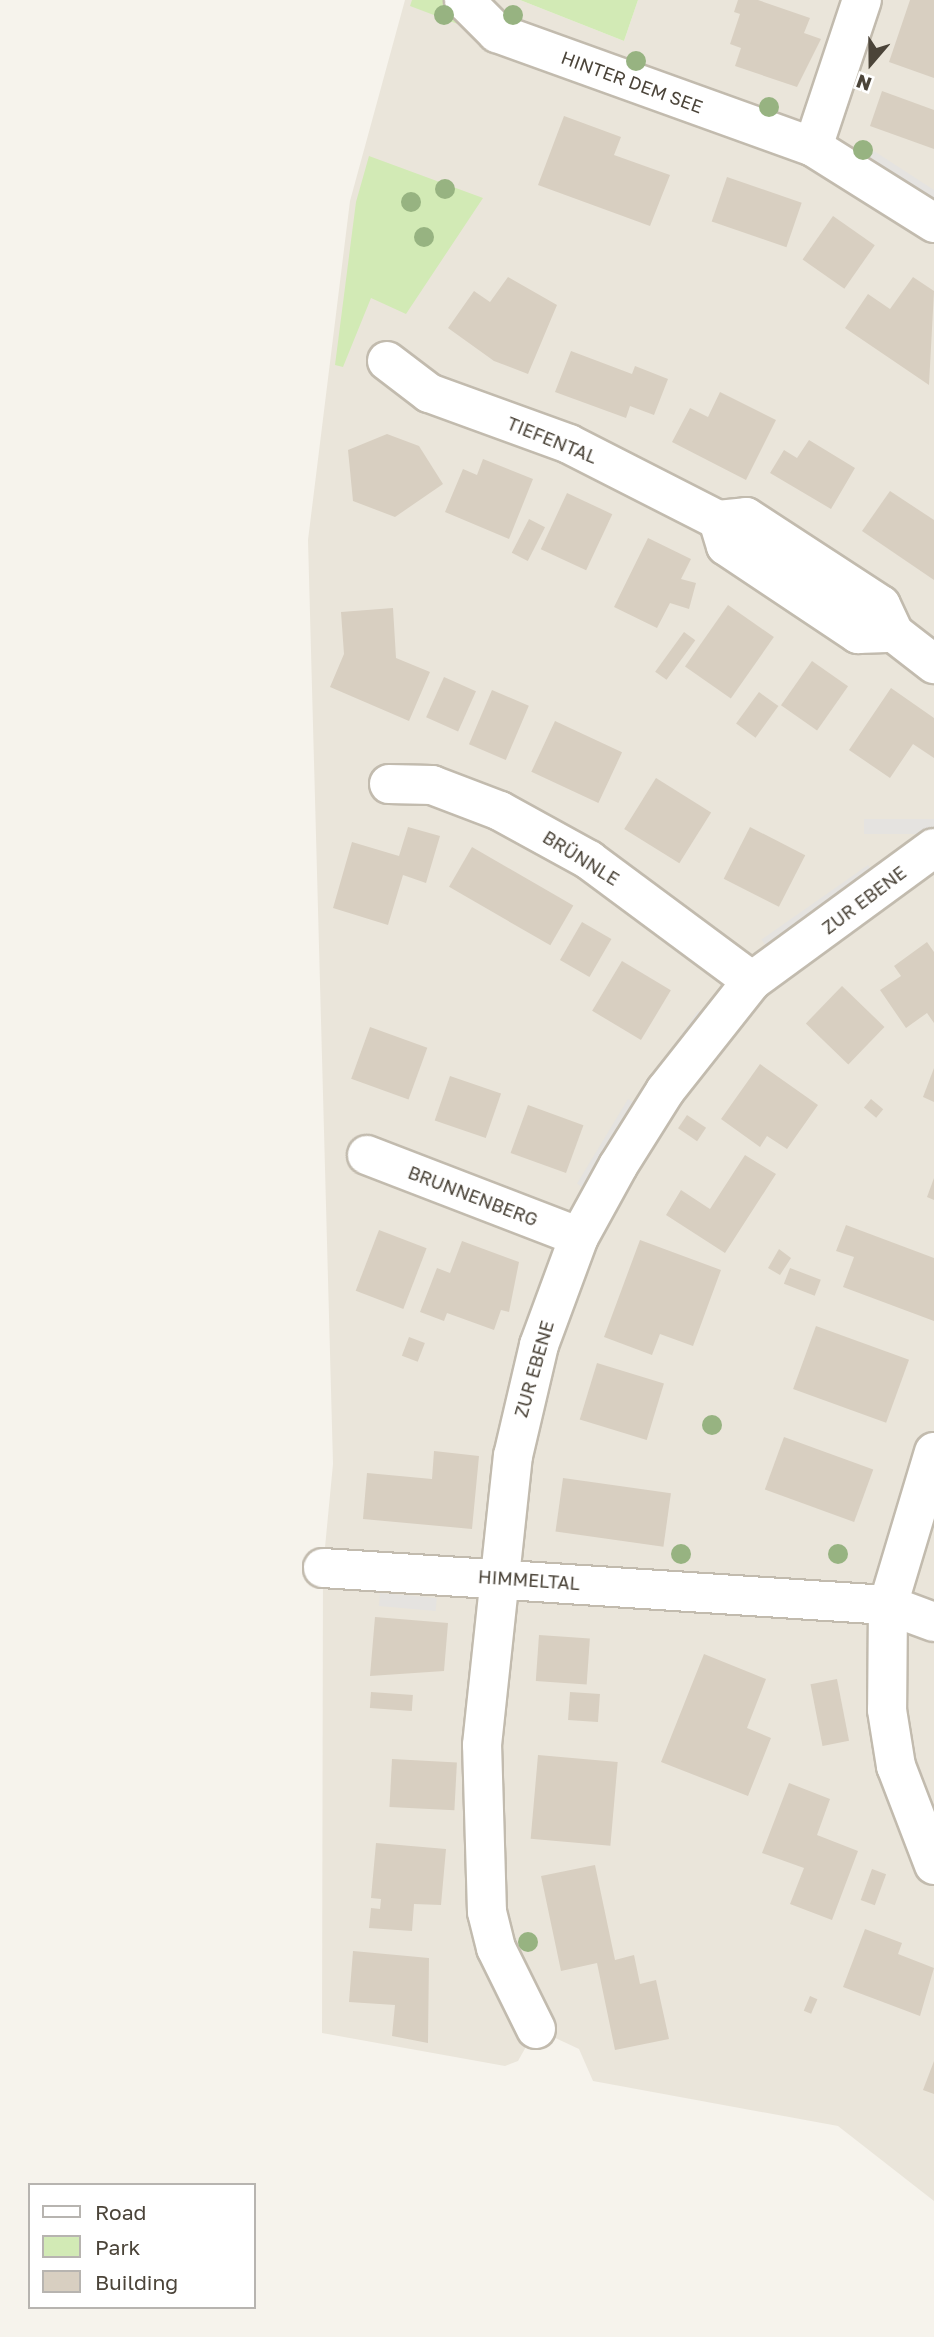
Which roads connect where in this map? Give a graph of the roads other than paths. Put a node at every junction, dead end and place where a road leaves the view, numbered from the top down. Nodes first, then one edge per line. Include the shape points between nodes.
1 (464, 0) edge
2 (862, 0) edge
3 (813, 147) junction
4 (934, 223) edge
5 (387, 361) dead end
6 (934, 664) edge
7 (389, 784) dead end
8 (934, 848) edge
9 (752, 981) junction
10 (367, 1155) dead end
11 (579, 1237) junction
12 (934, 1452) edge
13 (323, 1568) dead end
14 (496, 1578) junction
15 (888, 1605) junction
16 (934, 1622) edge
17 (934, 1865) edge
18 (536, 2029) dead end

1 - 3 street, HINTER DEM SEE via 496,33
2 - 3 street
3 - 4 street, HINTER DEM SEE
5 - 6 street, TIEFENTAL via 429,393 569,444 718,520 746,517 881,605 894,633
7 - 9 street, BRÜNNLE via 432,785 522,822 589,860
8 - 9 street, ZUR EBENE
9 - 11 street, ZUR EBENE via 665,1091
10 - 11 street, BRUNNENBERG
11 - 14 street, ZUR EBENE via 524,1399
12 - 15 street
13 - 14 street, HIMMELTAL
14 - 15 street, HIMMELTAL
14 - 18 street, ZUR EBENE via 482,1745 487,1912 495,1948
15 - 16 street, HIMMELTAL
15 - 17 street via 887,1710 896,1766

